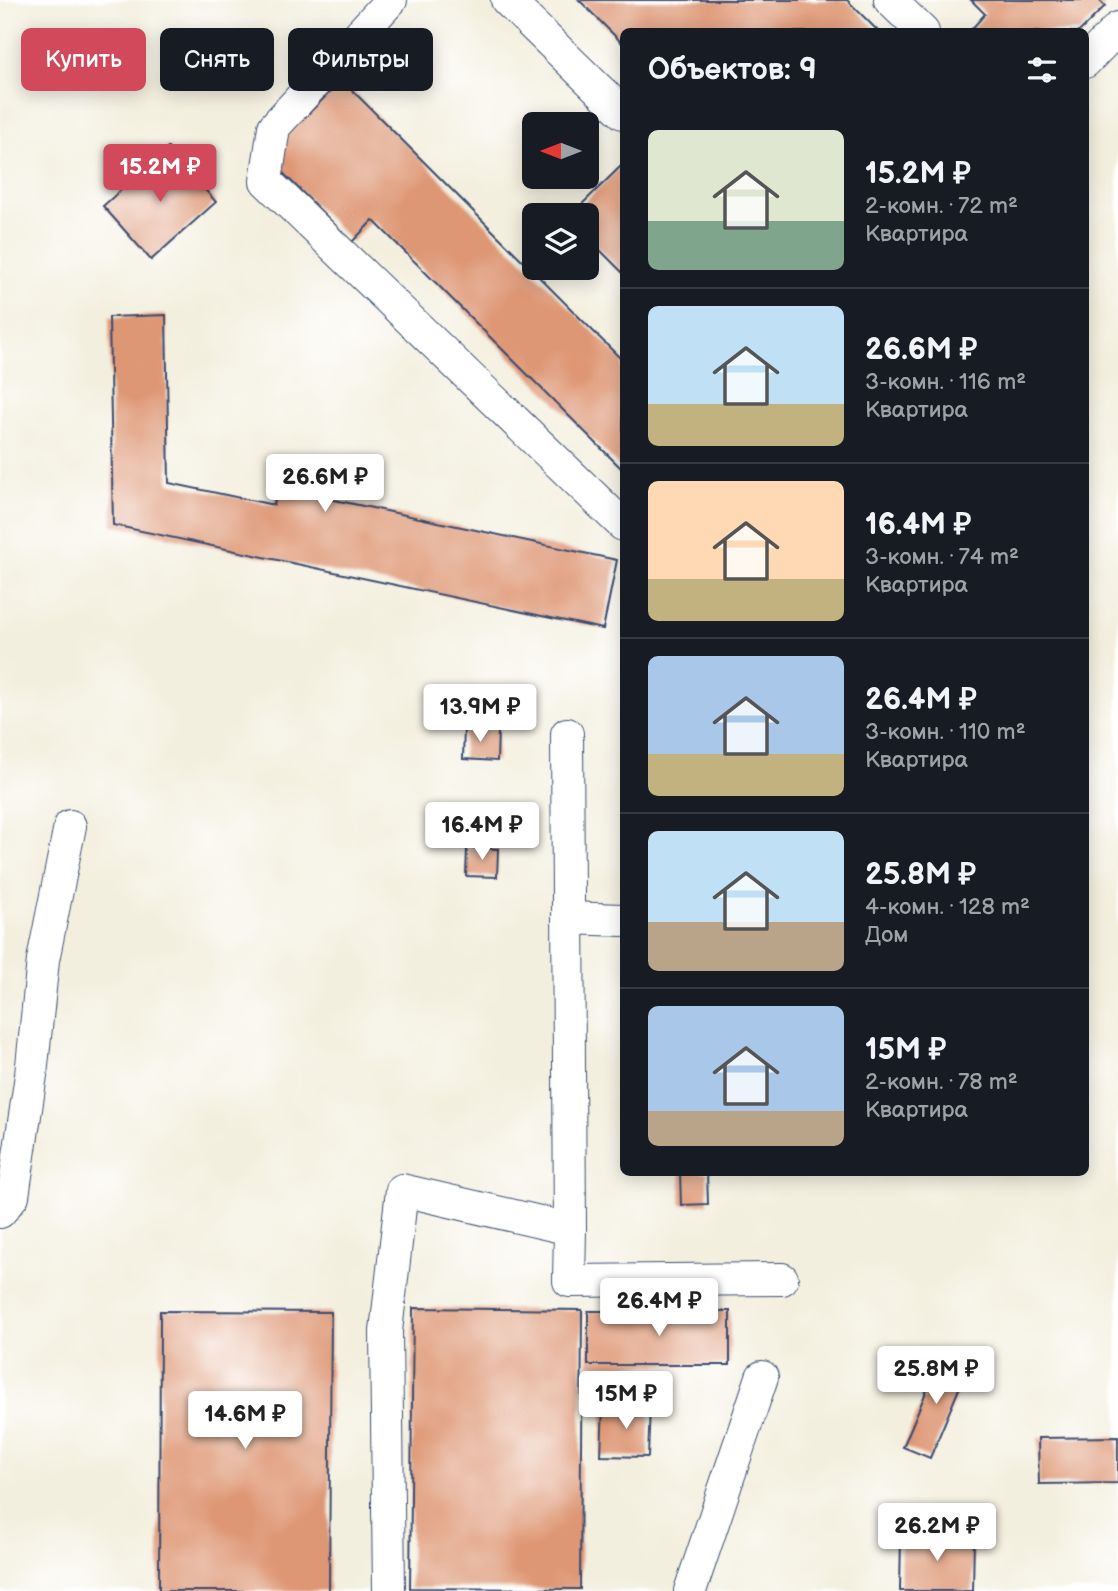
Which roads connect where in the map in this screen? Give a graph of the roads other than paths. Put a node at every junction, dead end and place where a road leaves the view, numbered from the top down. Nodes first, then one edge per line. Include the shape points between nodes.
1 (391, 0) edge
2 (507, 0) edge
3 (890, 0) edge
4 (919, 28) edge
5 (1118, 28) edge
6 (1089, 58) edge
7 (620, 110) edge
8 (620, 522) edge
9 (567, 734) dead end
10 (70, 826) dead end
11 (568, 918) junction
12 (620, 920) edge
13 (0, 1212) edge
14 (570, 1230) junction
15 (782, 1279) dead end
16 (762, 1377) dead end
17 (389, 1591) edge
18 (690, 1591) edge

1 - 8 lane via 274,127 265,181
2 - 7 lane
3 - 4 lane
5 - 6 lane
9 - 11 lane
10 - 13 lane via 43,960 13,1196
11 - 12 lane
11 - 14 lane
14 - 15 lane via 569,1281
14 - 17 lane via 402,1190 386,1331
16 - 18 lane

